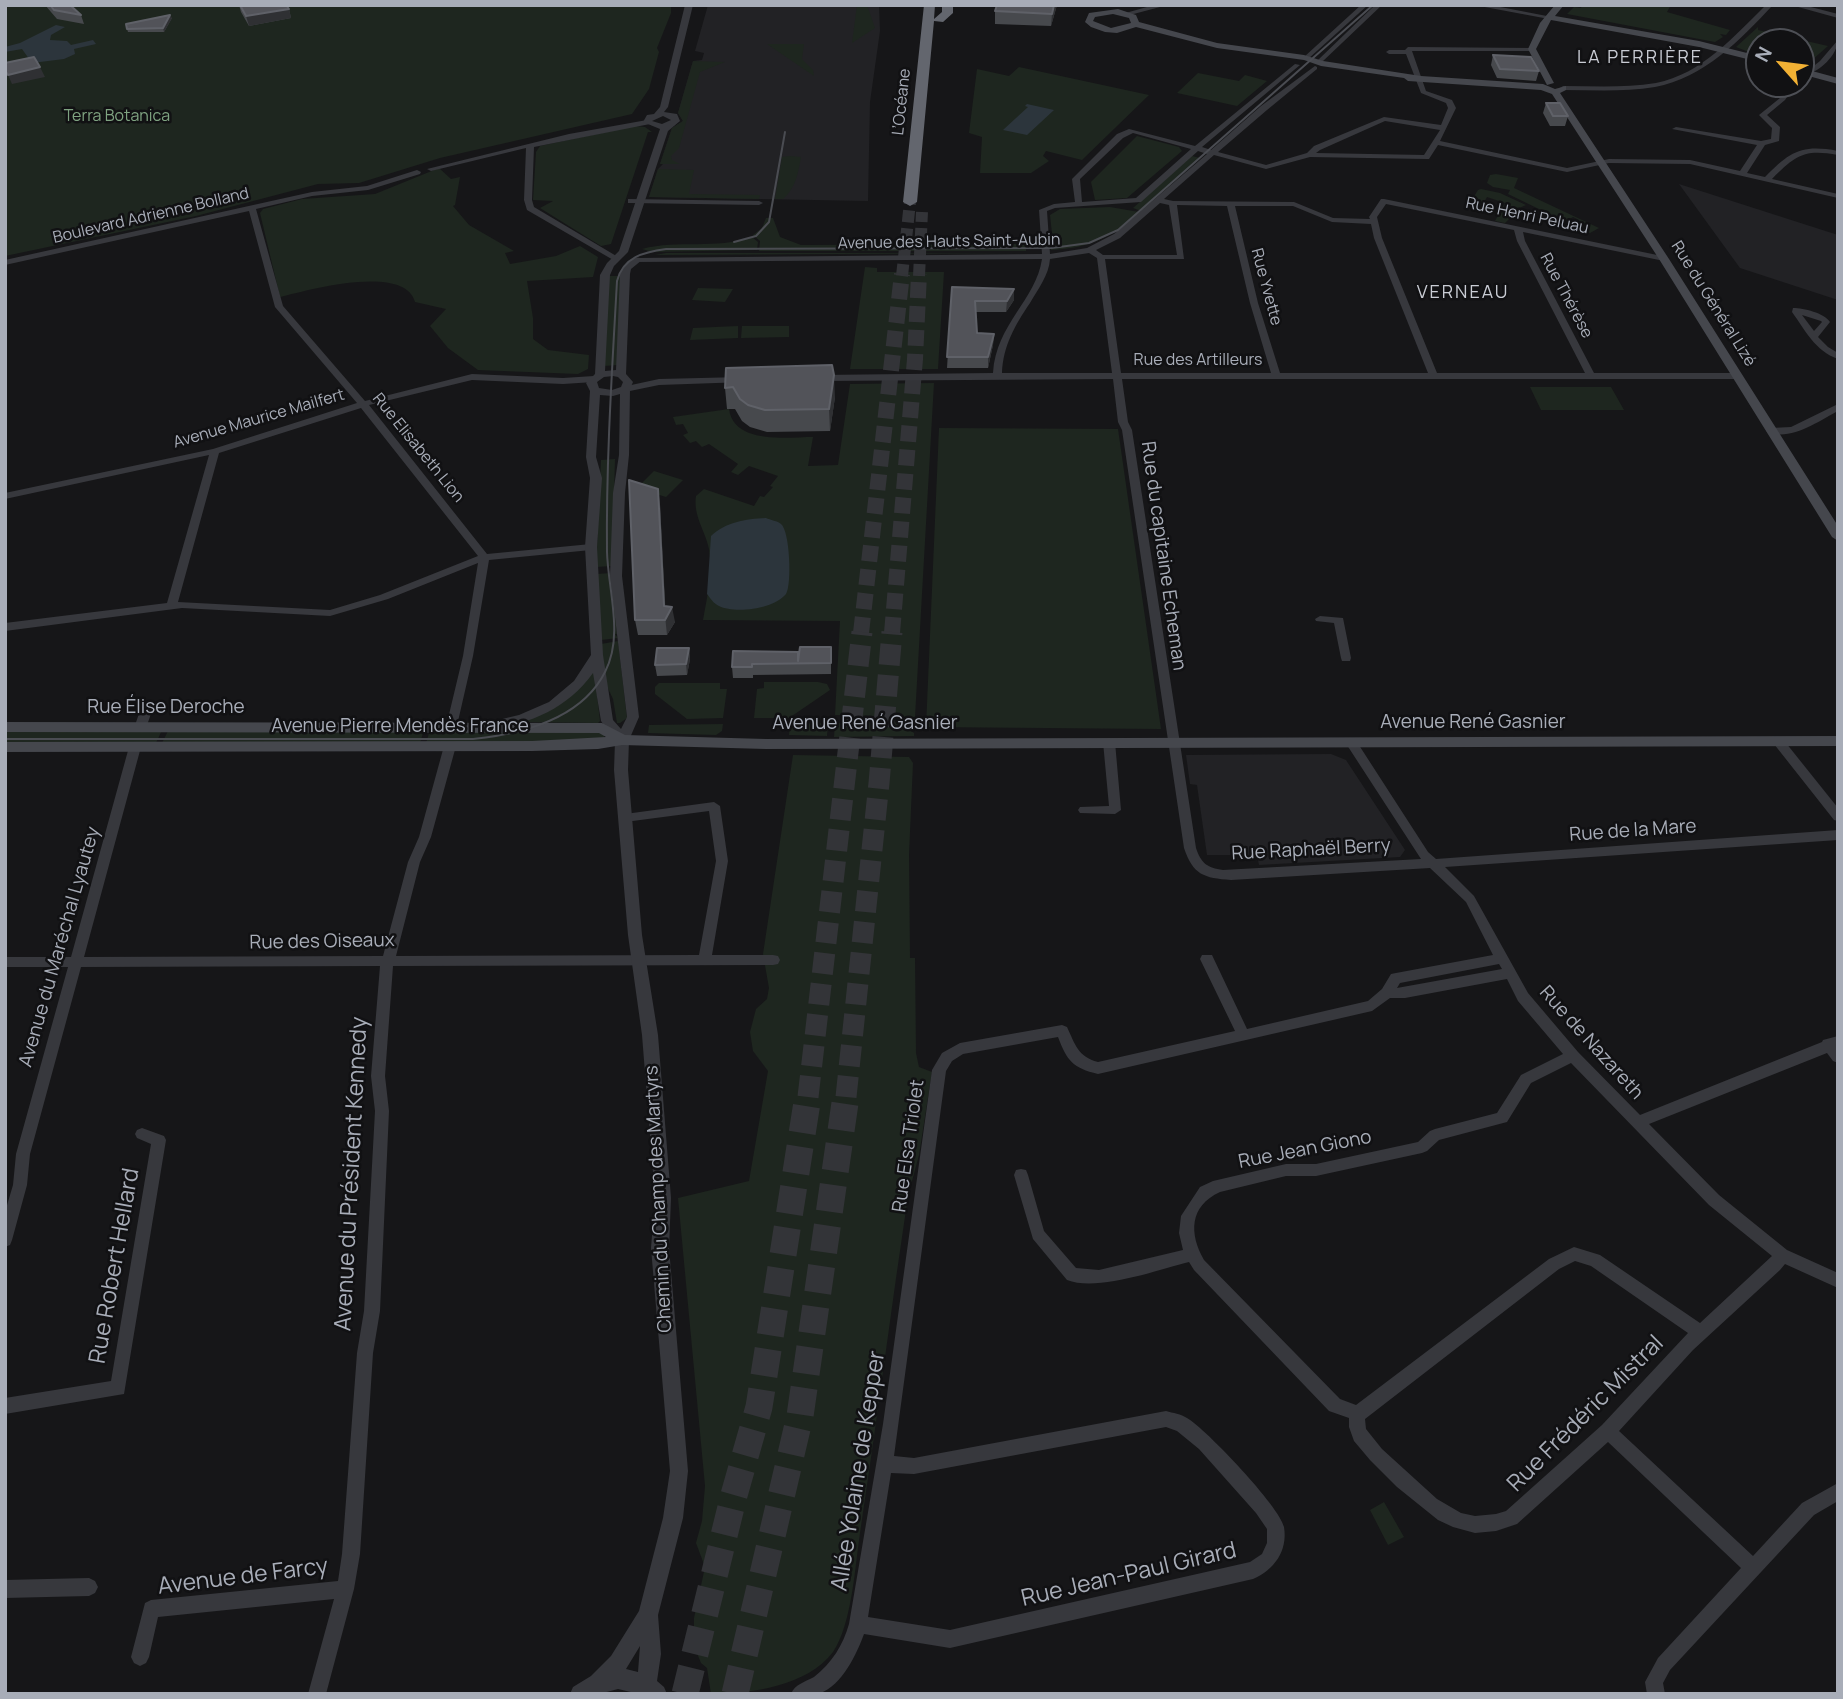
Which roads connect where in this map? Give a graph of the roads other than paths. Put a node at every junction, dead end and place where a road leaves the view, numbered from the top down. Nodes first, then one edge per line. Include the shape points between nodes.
1 (689, 5) edge
2 (695, 5) edge
3 (930, 5) edge
4 (941, 5) edge
5 (948, 5) edge
6 (1102, 5) edge
7 (1365, 5) edge
8 (1379, 5) edge
9 (1477, 5) edge
10 (1560, 5) edge
11 (1770, 5) edge
12 (1794, 5) edge
13 (1157, 6) edge
14 (1090, 11) edge
15 (916, 12) dead end
16 (1838, 16) edge
17 (1128, 17) junction
18 (1549, 17) junction
19 (939, 20) junction
20 (1125, 29) junction
21 (1837, 45) edge
22 (1722, 48) junction
23 (1531, 49) junction
24 (1408, 51) junction
25 (1388, 52) dead end
26 (1745, 55) edge
27 (1300, 61) junction
28 (1319, 65) junction
29 (1815, 66) edge
30 (1815, 75) edge
31 (1417, 78) junction
32 (1838, 81) edge
33 (921, 87) junction
34 (1553, 88) junction
35 (1782, 98) edge
36 (658, 114) junction
37 (671, 115) junction
38 (650, 124) junction
39 (668, 126) junction
40 (1444, 128) junction
41 (1676, 129) dead end
42 (1436, 142) junction
43 (1761, 143) junction
44 (530, 145) junction
45 (1196, 147) junction
46 (1215, 152) junction
47 (1838, 153) edge
48 (1310, 155) junction
49 (1601, 162) junction
50 (431, 169) dead end
51 (1743, 173) junction
52 (419, 174) dead end
53 (1767, 179) junction
54 (1838, 196) edge
55 (1159, 200) junction
56 (635, 201) junction
57 (760, 203) dead end
58 (1173, 203) junction
59 (1079, 205) junction
60 (1231, 205) junction
61 (252, 208) junction
62 (1374, 222) junction
63 (1518, 229) junction
64 (1090, 250) junction
65 (1045, 257) junction
66 (1101, 257) junction
67 (615, 259) junction
68 (1664, 259) junction
69 (636, 260) junction
70 (5, 263) edge
71 (1814, 337) dead end
72 (1838, 356) edge
73 (997, 376) junction
74 (1118, 376) junction
75 (1276, 376) junction
76 (1434, 376) junction
77 (1591, 376) junction
78 (1736, 376) junction
79 (806, 379) edge
80 (624, 380) junction
81 (752, 380) edge
82 (563, 381) joint
83 (595, 383) junction
84 (363, 404) junction
85 (1838, 407) edge
86 (1771, 432) junction
87 (215, 451) junction
88 (5, 496) edge
89 (1838, 537) edge
90 (591, 547) junction
91 (484, 557) junction
92 (172, 606) junction
93 (1320, 618) dead end
94 (5, 626) edge
95 (597, 655) junction
96 (1346, 658) dead end
97 (147, 708) dead end
98 (5, 727) edge
99 (452, 727) junction
100 (486, 727) junction
101 (140, 728) junction
102 (622, 740) junction
103 (1778, 741) junction
104 (1838, 741) edge
105 (1109, 742) junction
106 (1173, 742) junction
107 (1351, 742) junction
108 (450, 746) junction
109 (5, 747) edge
110 (135, 747) junction
111 (1084, 810) dead end
112 (1838, 817) edge
113 (625, 818) junction
114 (1838, 835) edge
115 (1431, 863) junction
116 (1503, 958) junction
117 (705, 960) junction
118 (774, 960) dead end
119 (1207, 960) dead end
120 (387, 961) junction
121 (640, 961) junction
122 (5, 962) edge
123 (75, 963) junction
124 (1511, 974) junction
125 (1387, 993) junction
126 (1244, 1037) junction
127 (1833, 1043) edge
128 (1573, 1056) junction
129 (1838, 1057) edge
130 (1638, 1122) junction
131 (142, 1134) dead end
132 (1021, 1175) dead end
133 (916, 1230) joint
134 (6, 1232) edge
135 (1193, 1254) junction
136 (1782, 1255) junction
137 (1838, 1281) edge
138 (1701, 1332) junction
139 (5, 1406) edge
140 (1358, 1414) junction
141 (1608, 1431) junction
142 (884, 1464) junction
143 (1838, 1492) edge
144 (1752, 1567) junction
145 (89, 1587) dead end
146 (5, 1589) edge
147 (345, 1589) junction
148 (648, 1615) junction
149 (858, 1624) junction
150 (140, 1657) dead end
151 (589, 1688) edge
152 (651, 1689) edge
153 (317, 1694) edge
154 (800, 1694) edge
155 (1656, 1694) edge

1 - 36 street via 664,107
2 - 37 street
3 - 33 highway, L’Océane
4 - 19 highway, L’Océane
5 - 19 highway
6 - 17 main road
7 - 27 street
8 - 28 street, Avenue des Hauts Saint-Aubin
9 - 18 street
10 - 18 main road
11 - 22 street
12 - 16 street
13 - 17 street
14 - 17 main road
14 - 20 main road via 1089,22 1096,27
15 - 33 highway via 915,80
17 - 20 main road
17 - 27 main road via 1201,42
18 - 22 main road
18 - 23 main road
19 - 33 highway, L’Océane via 916,202
20 - 27 main road
21 - 29 street
22 - 26 main road
22 - 34 street via 1689,74 1668,82
23 - 24 street
23 - 34 main road, Rue du Général Lizé
24 - 25 street
24 - 31 street
27 - 28 main road
27 - 45 street
28 - 31 main road
28 - 46 street, Avenue des Hauts Saint-Aubin
30 - 32 main road
31 - 34 main road
31 - 40 street via 1423,92 1449,102 1452,108
34 - 49 main road, Rue du Général Lizé
35 - 43 street via 1763,116 1776,127 1777,138
36 - 37 street
36 - 38 street via 648,118
37 - 39 street via 676,121
38 - 39 street
38 - 44 street
38 - 56 street via 654,133
39 - 56 street
40 - 42 street
40 - 48 street via 1382,119
41 - 43 street
42 - 48 street via 1423,158
42 - 49 street via 1567,170
43 - 51 street
44 - 50 street
44 - 67 street via 530,208
45 - 46 street
45 - 59 street via 1138,200
45 - 59 street via 1139,132 1125,133 1076,179
46 - 48 street via 1269,167
46 - 55 street, Avenue des Hauts Saint-Aubin
47 - 53 street via 1807,149 1793,155
49 - 51 street via 1684,161
49 - 68 main road, Rue du Général Lizé
51 - 53 street
52 - 61 street, Boulevard Adrienne Bolland via 368,188
53 - 54 street
55 - 58 street
55 - 64 street, Avenue des Hauts Saint-Aubin via 1117,236
56 - 57 street
56 - 67 street via 623,252
58 - 60 street
58 - 66 street via 1181,257
59 - 65 street via 1044,210
60 - 62 street via 1294,204 1332,220
60 - 75 street, Rue Yvette
61 - 70 street, Boulevard Adrienne Bolland
61 - 84 street, Rue Elisabeth Lion via 279,307
62 - 63 street, Rue Henri Peluau via 1384,201
62 - 76 street
63 - 68 street, Rue Henri Peluau
63 - 77 street, Rue Thérèse
64 - 65 street, Avenue des Hauts Saint-Aubin
64 - 66 street
65 - 69 street, Avenue des Hauts Saint-Aubin
65 - 73 street via 1044,271 1006,335
66 - 74 street, Rue du capitaine Echeman
67 - 69 street
67 - 83 street via 606,275
68 - 78 main road, Rue du Général Lizé
69 - 80 street via 625,274
71 - 72 street via 1824,350
73 - 74 street, Rue des Artilleurs
73 - 79 street, Rue des Artilleurs
74 - 75 street, Rue des Artilleurs
74 - 106 street, Rue du capitaine Echeman
75 - 76 street, Rue des Artilleurs
76 - 77 street, Rue des Artilleurs
77 - 78 street, Rue des Artilleurs
78 - 86 main road, Rue du Général Lizé
80 - 81 street
80 - 83 street
80 - 83 street via 613,393
80 - 102 street via 616,576 633,717
82 - 83 street, Avenue Maurice Mailfert
82 - 84 street, Avenue Maurice Mailfert via 472,377
83 - 90 street
84 - 87 street, Avenue Maurice Mailfert
84 - 91 street, Rue Elisabeth Lion
85 - 86 street via 1793,430
86 - 89 main road, Rue du Général Lizé
87 - 88 street, Avenue Maurice Mailfert
87 - 92 street
90 - 91 street
90 - 95 street
91 - 92 street via 330,613
91 - 99 street
92 - 94 street
93 - 96 street via 1339,620
95 - 100 street via 582,681 552,706 520,720
95 - 102 street via 607,721
97 - 101 street
98 - 101 main road, Rue Élise Deroche
99 - 100 main road, Avenue Pierre Mendès France
99 - 101 main road, Rue Élise Deroche
100 - 102 main road, Avenue Pierre Mendès France via 602,728
102 - 105 main road, Avenue René Gasnier via 701,744
102 - 108 main road, Avenue Pierre Mendès France
102 - 113 street, Chemin du Champ des Martyrs
103 - 104 main road, Avenue René Gasnier
103 - 107 main road, Avenue René Gasnier
103 - 112 street
105 - 106 main road, Avenue René Gasnier
105 - 111 street via 1115,810
106 - 107 main road, Avenue René Gasnier
106 - 115 street, Rue Raphaël Berry via 1190,848 1196,866 1206,872 1231,875
107 - 115 street, Rue de Nazareth
108 - 110 main road, Avenue Pierre Mendès France
108 - 120 street, Avenue du Président Kennedy
109 - 110 main road, Avenue Pierre Mendès France
110 - 123 street, Avenue du Maréchal Lyautey
113 - 117 street via 714,806 722,861
113 - 121 street, Chemin du Champ des Martyrs
114 - 115 street, Rue de la Mare
115 - 116 street, Rue de Nazareth via 1470,899
116 - 124 street, Rue de Nazareth
116 - 125 street, Rue Elsa Triolet via 1396,978
117 - 118 street, Rue des Oiseaux
117 - 121 street, Rue des Oiseaux
119 - 126 street
120 - 121 street, Rue des Oiseaux
120 - 123 street, Rue des Oiseaux
120 - 147 street, Avenue du Président Kennedy via 378,1076 382,1111 372,1311
121 - 148 street, Chemin du Champ des Martyrs via 663,1198 660,1248 679,1471 673,1518
122 - 123 street, Rue des Oiseaux
123 - 134 street, Avenue du Maréchal Lyautey
124 - 125 street, Rue Elsa Triolet
124 - 128 street, Rue de Nazareth via 1523,997
125 - 126 street, Rue Elsa Triolet via 1372,1006
126 - 133 street, Rue Elsa Triolet via 1098,1068 1081,1064 1070,1054 1062,1031 960,1049 947,1057 939,1070
127 - 129 street
127 - 130 street
128 - 130 street, Rue de Nazareth
128 - 135 street, Rue Jean Giono via 1526,1079 1502,1118 1435,1135 1422,1147 1316,1170 1286,1170 1205,1192 1188,1216 1186,1233
130 - 136 street, Rue de Nazareth via 1714,1200
131 - 139 street, Rue Robert Hellard via 159,1140 118,1388
132 - 135 street via 1038,1234 1072,1275 1099,1277
133 - 142 street, Allée Yolaine de Kepper
135 - 140 street, Rue Jean Giono via 1335,1405
136 - 137 street, Rue de Nazareth
136 - 138 street, Rue Frédéric Mistral
138 - 140 street via 1595,1260 1574,1254 1553,1264
138 - 141 street, Rue Frédéric Mistral
140 - 141 street, Rue Frédéric Mistral via 1356,1426 1364,1442 1419,1495 1450,1518 1478,1526 1511,1518
141 - 144 street
142 - 149 street, Allée Yolaine de Kepper
142 - 149 street, Rue Jean-Paul Girard via 914,1466 1166,1419 1182,1424 1205,1443 1262,1507 1275,1526 1276,1544 1268,1560 1253,1570 950,1639
143 - 144 street via 1808,1509
144 - 155 street via 1664,1664 1654,1682
145 - 146 street
147 - 150 street, Avenue de Farcy via 152,1609
147 - 153 street, Avenue du Président Kennedy
148 - 151 street, Chemin du Champ des Martyrs via 618,1663
148 - 152 street, Chemin du Champ des Martyrs
149 - 154 street, Allée Yolaine de Kepper via 836,1670
151 - 152 street via 623,1678

